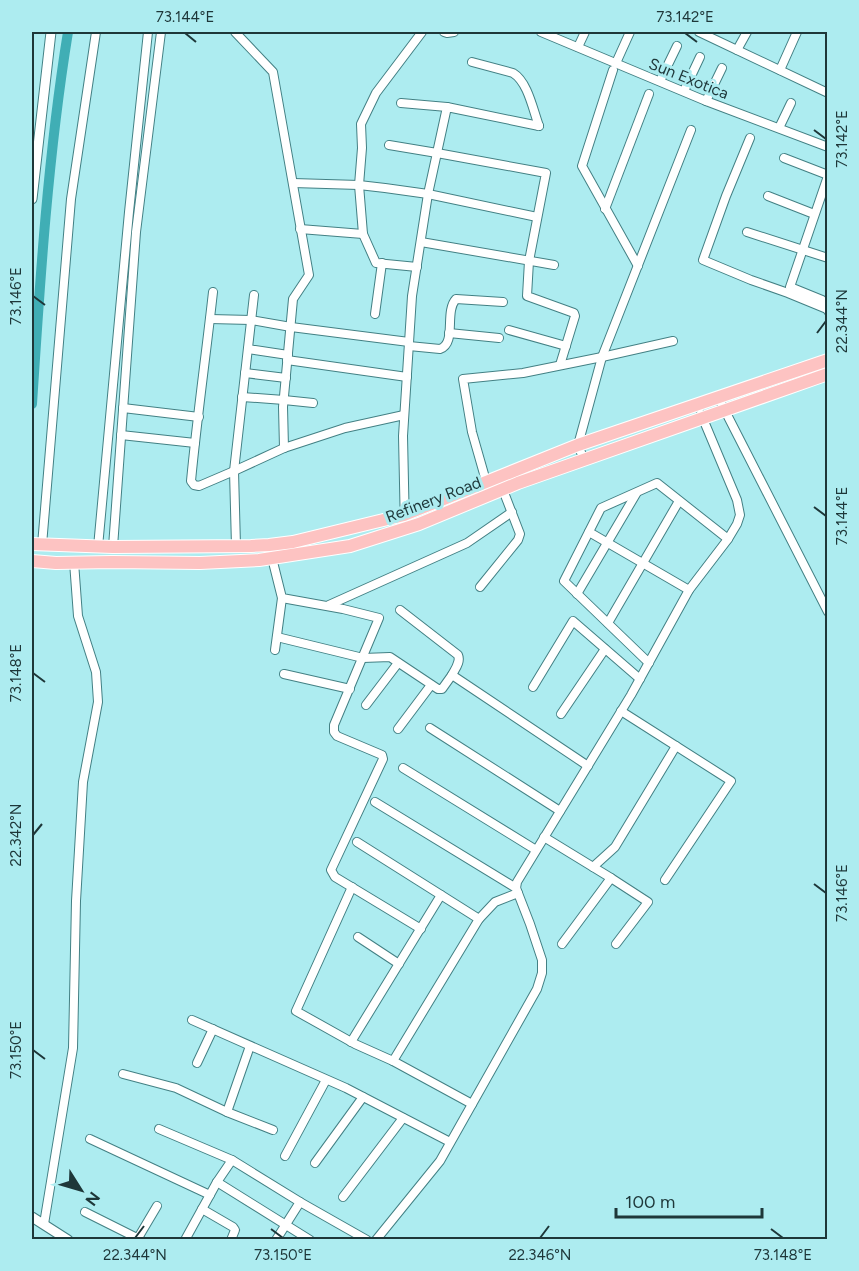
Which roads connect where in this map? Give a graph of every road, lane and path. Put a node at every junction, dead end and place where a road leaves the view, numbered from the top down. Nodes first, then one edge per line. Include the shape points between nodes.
1 (51, 32) edge
2 (96, 32) edge
3 (148, 32) edge
4 (161, 32) edge
5 (235, 32) edge
6 (423, 32) edge
7 (444, 32) edge
8 (454, 32) edge
9 (541, 32) edge
10 (585, 32) edge
11 (630, 32) edge
12 (699, 32) edge
13 (747, 32) edge
14 (797, 32) edge
15 (677, 46) dead end
16 (578, 47) junction
17 (737, 50) junction
18 (700, 57) dead end
19 (472, 62) dead end
20 (615, 67) junction
21 (722, 68) dead end
22 (780, 70) junction
23 (660, 81) junction
24 (828, 81) edge
25 (684, 91) junction
26 (825, 92) edge
27 (649, 94) dead end
28 (706, 101) junction
29 (401, 103) dead end
30 (791, 103) dead end
31 (447, 107) junction
32 (779, 128) junction
33 (691, 130) dead end
34 (750, 138) dead end
35 (389, 145) dead end
36 (828, 147) edge
37 (437, 153) junction
38 (784, 158) dead end
39 (828, 176) edge
40 (293, 183) junction
41 (359, 184) junction
42 (428, 195) junction
43 (768, 196) dead end
44 (820, 197) junction
45 (32, 199) edge
46 (828, 202) edge
47 (605, 209) junction
48 (814, 214) junction
49 (537, 217) junction
50 (300, 229) junction
51 (747, 232) dead end
52 (363, 234) junction
53 (421, 242) junction
54 (802, 249) junction
55 (828, 258) edge
56 (529, 261) junction
57 (382, 263) junction
58 (554, 265) dead end
59 (638, 266) junction
60 (417, 267) junction
61 (213, 292) dead end
62 (254, 295) dead end
63 (503, 302) dead end
64 (828, 305) edge
65 (828, 311) edge
66 (375, 314) dead end
67 (210, 319) junction
68 (251, 320) junction
69 (291, 327) junction
70 (510, 330) dead end
71 (449, 333) junction
72 (499, 338) dead end
73 (673, 341) dead end
74 (409, 344) junction
75 (566, 346) junction
76 (248, 349) junction
77 (288, 357) junction
78 (602, 357) junction
79 (828, 360) edge
80 (560, 365) junction
81 (245, 373) junction
82 (828, 374) edge
83 (407, 377) junction
84 (286, 378) junction
85 (242, 397) junction
86 (718, 397) junction
87 (284, 400) junction
88 (313, 403) dead end
89 (699, 404) junction
90 (123, 408) junction
91 (724, 410) junction
92 (404, 415) junction
93 (199, 417) junction
94 (703, 419) junction
95 (121, 435) junction
96 (195, 443) junction
97 (578, 444) junction
98 (284, 448) junction
99 (584, 460) junction
100 (234, 471) junction
101 (486, 481) junction
102 (503, 490) junction
103 (637, 492) junction
104 (679, 501) junction
105 (512, 513) junction
106 (404, 514) junction
107 (405, 530) junction
108 (589, 532) junction
109 (728, 539) junction
110 (607, 543) junction
111 (37, 545) edge
112 (65, 546) junction
113 (236, 546) junction
114 (251, 546) junction
115 (98, 547) junction
116 (113, 547) junction
117 (272, 558) junction
118 (253, 560) junction
119 (32, 561) edge
120 (69, 562) junction
121 (643, 564) junction
122 (480, 587) dead end
123 (689, 590) junction
124 (577, 594) junction
125 (282, 598) junction
126 (327, 606) junction
127 (400, 610) dead end
128 (828, 612) edge
129 (608, 624) junction
130 (278, 637) junction
131 (605, 649) junction
132 (275, 650) dead end
133 (363, 658) junction
134 (398, 663) junction
135 (649, 663) junction
136 (284, 674) dead end
137 (452, 675) junction
138 (640, 679) junction
139 (431, 685) junction
140 (533, 687) dead end
141 (350, 689) junction
142 (366, 705) dead end
143 (621, 711) junction
144 (561, 714) dead end
145 (430, 728) dead end
146 (399, 729) dead end
147 (676, 746) junction
148 (588, 766) junction
149 (403, 768) dead end
150 (375, 802) dead end
151 (560, 811) junction
152 (544, 837) junction
153 (357, 842) dead end
154 (536, 850) junction
155 (593, 867) junction
156 (611, 878) junction
157 (665, 880) dead end
158 (352, 887) junction
159 (517, 890) junction
160 (441, 895) junction
161 (479, 919) junction
162 (421, 929) junction
163 (358, 937) dead end
164 (562, 944) dead end
165 (616, 944) dead end
166 (399, 964) junction
167 (192, 1020) dead end
168 (213, 1029) junction
169 (351, 1042) junction
170 (250, 1046) junction
171 (393, 1061) junction
172 (197, 1063) dead end
173 (123, 1074) dead end
174 (326, 1080) junction
175 (363, 1097) junction
176 (472, 1104) junction
177 (227, 1112) junction
178 (403, 1118) junction
179 (159, 1129) dead end
180 (273, 1130) dead end
181 (90, 1139) dead end
182 (450, 1142) junction
183 (285, 1156) dead end
184 (232, 1160) junction
185 (315, 1163) dead end
186 (217, 1182) junction
187 (210, 1195) junction
188 (343, 1197) dead end
189 (300, 1202) junction
190 (158, 1206) dead end
191 (202, 1209) junction
192 (85, 1212) dead end
193 (32, 1217) edge
194 (44, 1224) junction
195 (286, 1225) junction
196 (68, 1239) edge
197 (139, 1239) edge
198 (185, 1239) edge
199 (231, 1239) edge
200 (276, 1239) edge
201 (310, 1239) edge
202 (367, 1239) edge
203 (376, 1239) edge

1 - 45 street
2 - 111 street via 71,199
3 - 115 street
4 - 90 street via 136,232
5 - 40 street via 273,72
6 - 41 street via 376,93 361,124
7 - 8 street
9 - 16 street, Sun Exotica
10 - 16 street
11 - 20 street
12 - 17 street
13 - 17 street
14 - 22 street
15 - 23 street
16 - 20 street, Sun Exotica
17 - 22 street
18 - 25 street
19 - 31 street via 518,76 539,126
20 - 23 street, Sun Exotica
20 - 47 street via 582,166
21 - 28 street
22 - 26 street
23 - 25 street, Sun Exotica
24 - 26 street
25 - 28 street, Sun Exotica
27 - 47 street
28 - 32 street, Sun Exotica
29 - 31 street
30 - 32 street
31 - 37 street
32 - 36 street, Sun Exotica
33 - 59 street
34 - 65 street via 703,260
35 - 37 street
37 - 42 street
37 - 49 street via 546,173
38 - 39 street
39 - 44 street
40 - 41 street
40 - 50 street
41 - 42 street
41 - 52 street
42 - 49 street
42 - 53 street
43 - 48 street
44 - 46 street
44 - 48 street
47 - 59 street
48 - 54 street
49 - 56 street
50 - 52 street
50 - 69 street via 309,275 293,299
51 - 54 street
52 - 57 street via 376,263
53 - 56 street
53 - 60 street
54 - 55 street
54 - 64 street via 790,287
56 - 58 street
56 - 75 street via 527,296 574,313
57 - 60 street
57 - 66 street
59 - 78 street
60 - 74 street
61 - 67 street
62 - 68 street
63 - 71 street via 456,299 451,305
67 - 68 street
67 - 93 street
68 - 69 street
68 - 76 street
69 - 74 street
69 - 77 street
70 - 75 street
71 - 72 street
71 - 74 street via 442,349
73 - 78 street
74 - 83 street
75 - 80 street
76 - 77 street
76 - 81 street
77 - 83 street
77 - 84 street
78 - 80 street
78 - 97 street
79 - 86 main road, Refinery Road
80 - 101 street via 463,379
81 - 84 street
81 - 85 street
82 - 91 main road, Refinery Road
83 - 92 street
84 - 87 street
85 - 87 street
85 - 100 street
86 - 89 main road, Refinery Road
86 - 91 street
87 - 88 street
87 - 98 street
89 - 94 street
89 - 97 main road, Refinery Road
90 - 93 street
90 - 95 street
91 - 94 main road, Refinery Road
91 - 128 street
92 - 98 street via 345,428
92 - 106 street
93 - 96 street
94 - 99 main road, Refinery Road
94 - 109 street via 740,510 738,524
95 - 96 street
95 - 116 street
96 - 100 street via 191,481 194,485
97 - 99 street
97 - 101 main road, Refinery Road
98 - 100 street
99 - 102 main road, Refinery Road
100 - 113 street
101 - 106 main road, Refinery Road
102 - 105 street
102 - 107 main road, Refinery Road
103 - 104 street via 657,483
103 - 108 street via 601,508
103 - 110 street
104 - 109 street
104 - 121 street
105 - 122 street via 519,537
105 - 126 street via 467,543
106 - 107 street
106 - 114 main road, Refinery Road via 293,542
107 - 117 main road, Refinery Road via 350,546
108 - 110 street
108 - 124 street via 564,581
109 - 123 street
110 - 121 street
110 - 124 street
111 - 112 main road, Refinery Road
112 - 115 main road, Refinery Road
112 - 120 main road
113 - 114 main road, Refinery Road
113 - 116 main road, Refinery Road
114 - 118 main road
115 - 116 main road, Refinery Road
117 - 118 main road, Refinery Road
117 - 125 street
118 - 120 main road, Refinery Road
119 - 120 main road, Refinery Road
120 - 194 street via 78,616 96,672 98,702 83,782 73,1048
121 - 123 street
121 - 129 street
123 - 135 street
124 - 129 street
125 - 126 street
125 - 130 street
126 - 133 street via 379,618
127 - 137 street via 458,655
129 - 135 street
130 - 132 street
130 - 133 street
131 - 138 street
131 - 140 street via 573,621
131 - 144 street
133 - 134 street via 390,657
133 - 141 street
134 - 139 street
134 - 142 street
135 - 138 street
136 - 141 street
137 - 139 street via 442,689
137 - 148 street
138 - 143 street
139 - 146 street
141 - 158 street via 334,732 383,758 331,870
143 - 147 street
143 - 148 street
145 - 151 street
147 - 155 street via 615,847
147 - 157 street via 731,781
148 - 151 street
149 - 154 street
150 - 159 street
151 - 152 street
152 - 154 street
152 - 155 street
153 - 160 street
154 - 159 street via 517,882
155 - 156 street
156 - 164 street
156 - 165 street via 648,902
158 - 162 street
158 - 169 street via 296,1011
159 - 161 street via 495,902
159 - 176 street via 542,960 542,973 537,989
160 - 161 street
160 - 162 street
161 - 171 street
162 - 166 street
163 - 166 street
166 - 169 street
167 - 168 street
168 - 170 street
168 - 172 street
169 - 171 street
170 - 174 street
170 - 177 street
171 - 176 street
173 - 177 street via 176,1088
174 - 175 street
174 - 183 street
175 - 178 street
175 - 185 street
176 - 182 street
177 - 180 street
178 - 182 street
178 - 188 street
179 - 184 street
181 - 187 street
182 - 203 street via 440,1161
184 - 186 street
184 - 189 street
186 - 187 street
186 - 195 street
187 - 191 street
189 - 195 street
189 - 202 street
190 - 197 street
191 - 198 street
191 - 199 street via 233,1227
192 - 197 street
193 - 194 street
194 - 196 street
195 - 200 street
195 - 201 street

